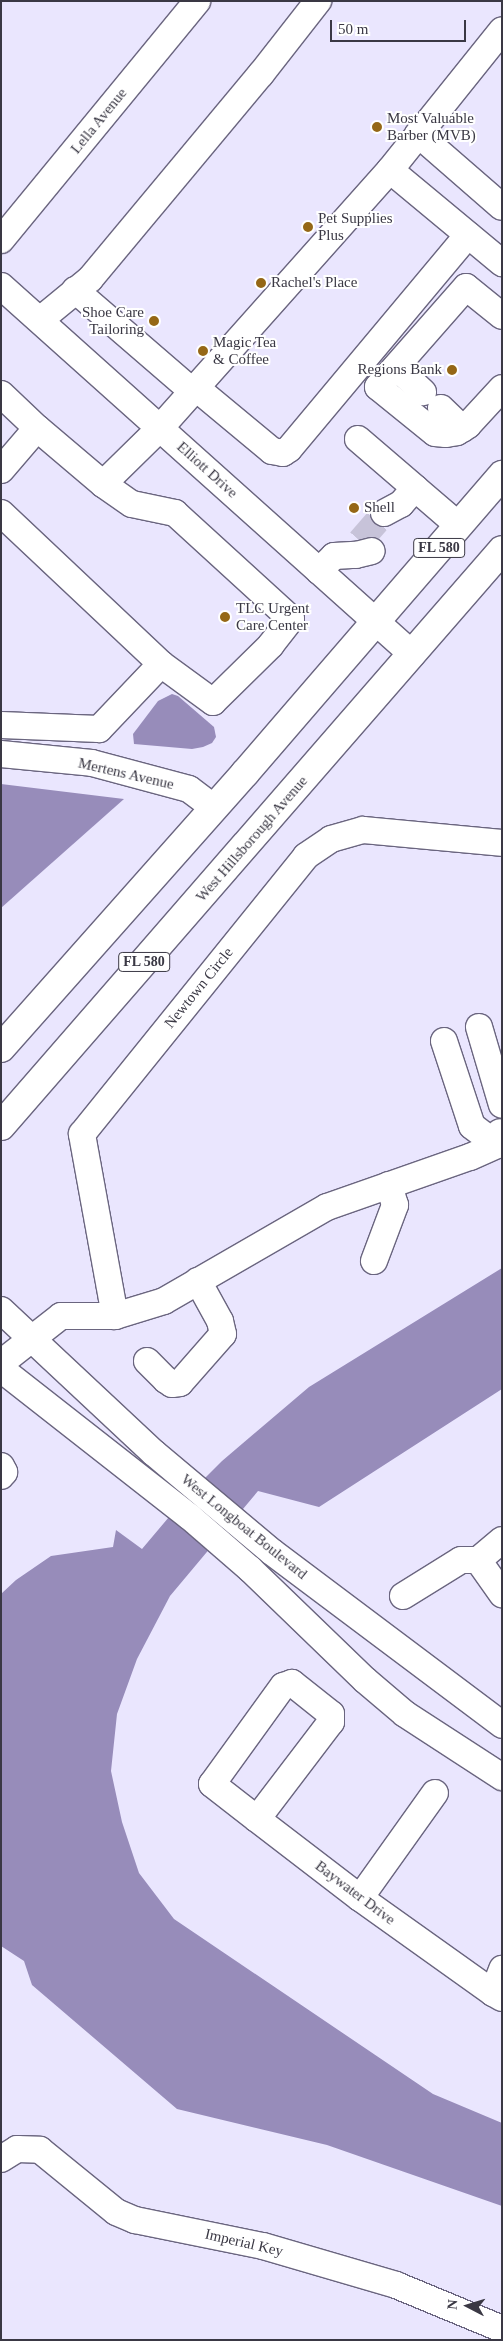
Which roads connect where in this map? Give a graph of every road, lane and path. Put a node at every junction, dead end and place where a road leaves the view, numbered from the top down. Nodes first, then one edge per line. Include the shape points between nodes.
1 (197, 1) edge
2 (318, 1) edge
3 (502, 30) edge
4 (418, 134) junction
5 (390, 170) junction
6 (500, 205) edge
7 (470, 236) junction
8 (1, 240) edge
9 (502, 263) edge
10 (442, 266) junction
11 (1, 286) edge
12 (466, 287) junction
13 (76, 290) junction
14 (499, 309) edge
15 (40, 320) junction
16 (396, 367) junction
17 (357, 368) junction
18 (378, 388) junction
19 (502, 388) edge
20 (194, 389) junction
21 (1, 394) edge
22 (37, 428) junction
23 (160, 428) junction
24 (463, 429) junction
25 (358, 439) dead end
26 (1, 470) edge
27 (502, 475) edge
28 (103, 484) junction
29 (1, 513) edge
30 (458, 525) junction
31 (502, 538) edge
32 (362, 549) tunnel mouth
33 (496, 556) edge
34 (319, 571) junction
35 (375, 622) junction
36 (412, 654) junction
37 (161, 664) junction
38 (5, 721) edge
39 (1, 754) edge
40 (214, 808) junction
41 (502, 843) edge
42 (478, 1027) dead end
43 (444, 1041) dead end
44 (1, 1048) edge
45 (502, 1105) edge
46 (1, 1126) edge
47 (500, 1138) edge
48 (389, 1185) junction
49 (374, 1261) dead end
50 (198, 1281) junction
51 (1, 1310) edge
52 (115, 1316) junction
53 (33, 1338) junction
54 (147, 1361) dead end
55 (1, 1363) edge
56 (1, 1370) edge
57 (1, 1466) edge
58 (1, 1476) edge
59 (502, 1540) edge
60 (478, 1560) junction
61 (502, 1594) edge
62 (404, 1596) dead end
63 (502, 1725) edge
64 (502, 1778) edge
65 (435, 1793) dead end
66 (257, 1819) junction
67 (360, 1898) junction
68 (502, 1969) edge
69 (497, 1996) edge
70 (1, 2159) edge
71 (502, 2329) edge

1 - 8 street, Lella Avenue
2 - 13 street via 90,279
3 - 4 street
4 - 5 street
4 - 6 street
5 - 7 street
5 - 20 street
6 - 7 street
7 - 9 street
7 - 10 street
10 - 12 street
10 - 17 street
11 - 15 street, Elliott Drive
12 - 14 street
12 - 16 street
13 - 15 street
13 - 20 street
15 - 23 street, Elliott Drive
16 - 18 street
16 - 24 street
17 - 18 street
17 - 20 street via 283,453 272,451
18 - 24 street via 435,433 446,434
19 - 24 street
20 - 23 street
21 - 22 street
22 - 26 street
22 - 28 street
23 - 28 street
23 - 34 street, Elliott Drive
25 - 30 street via 399,507
27 - 30 main road, FL 580
28 - 37 street via 132,504 175,513 291,619 271,645 214,702
29 - 37 street
30 - 35 main road, FL 580
31 - 33 main road, West Hillsborough Avenue
32 - 34 street via 334,556
33 - 36 main road, West Hillsborough Avenue / FL 580
34 - 35 street, Elliott Drive
35 - 36 street, Elliott Drive
35 - 40 main road, FL 580
36 - 46 main road, West Hillsborough Avenue / FL 580
37 - 38 street via 99,729
39 - 40 street, Mertens Avenue via 92,763 189,789
40 - 44 main road, FL 580
41 - 52 street, Newtown Circle via 363,830 331,839 306,856 82,1134
42 - 45 street
43 - 47 street via 472,1126
47 - 48 street
48 - 49 street via 395,1205
48 - 50 street via 327,1206
50 - 52 street via 164,1301
50 - 54 street via 220,1320 223,1334 180,1383 172,1384
51 - 53 street, West Longboat Boulevard
52 - 53 street via 61,1316
53 - 55 street
53 - 63 street, West Longboat Boulevard via 154,1453 272,1552
56 - 64 street, West Longboat Boulevard via 136,1473 250,1569 405,1714
57 - 58 street via 4,1472
59 - 60 street
60 - 61 street
60 - 62 street via 462,1560
65 - 67 street
66 - 66 street, Baywater Drive via 212,1784 283,1686 292,1683 331,1714 331,1722
66 - 67 street, Baywater Drive
67 - 69 street, Baywater Drive
68 - 69 street
70 - 71 street, Imperial Key via 17,2149 40,2150 116,2212 135,2220 263,2246 386,2282

